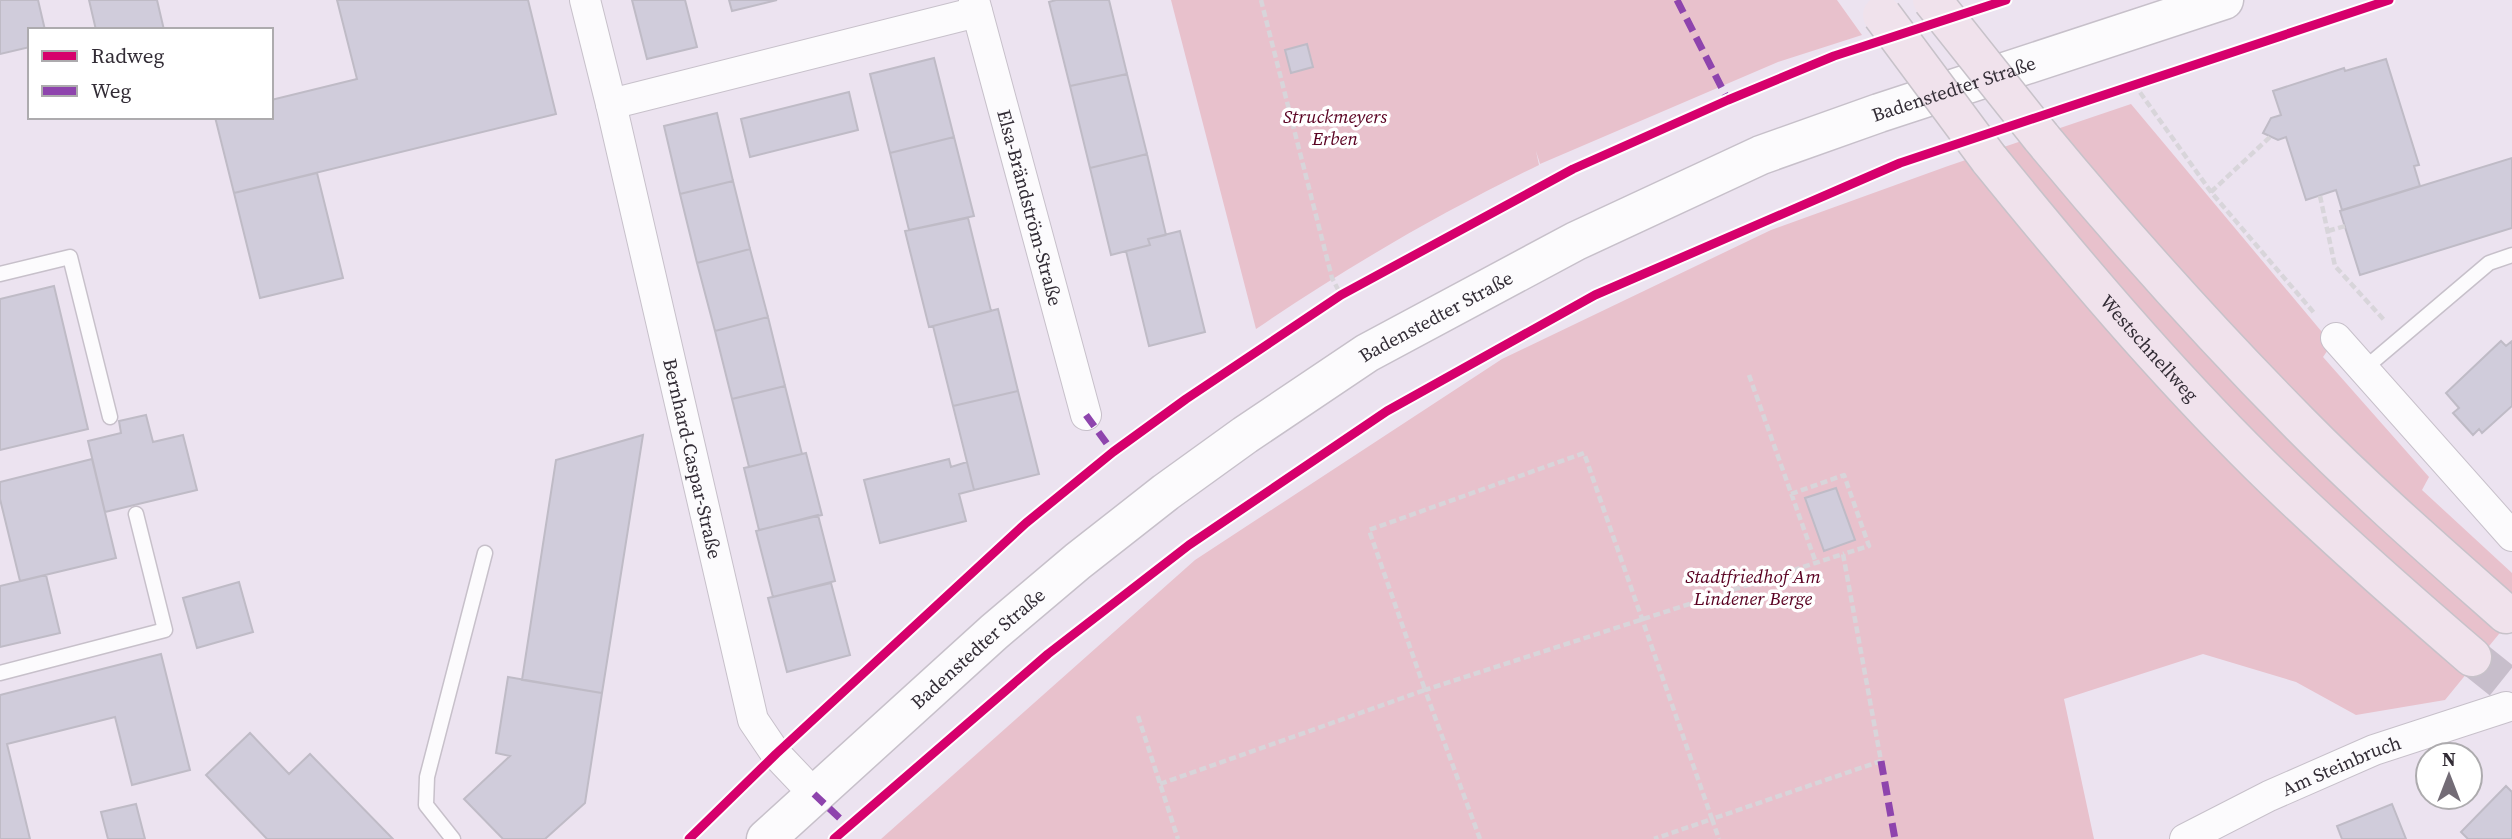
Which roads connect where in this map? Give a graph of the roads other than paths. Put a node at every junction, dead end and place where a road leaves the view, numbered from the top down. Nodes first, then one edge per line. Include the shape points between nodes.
1 (584, 0) edge
2 (1932, 0) edge
3 (2224, 0) edge
4 (976, 6) edge
5 (1876, 8) edge
6 (611, 104) junction
7 (2512, 255) edge
8 (0, 274) edge
9 (2336, 338) road end
10 (2364, 369) junction
11 (1086, 415) dead end
12 (110, 417) dead end
13 (136, 514) dead end
14 (2512, 536) edge
15 (485, 553) dead end
16 (2506, 614) dead end
17 (2472, 657) tunnel mouth
18 (0, 673) edge
19 (2510, 706) edge
20 (814, 794) junction
21 (453, 839) edge
22 (766, 839) edge
23 (2185, 839) edge

1 - 6 street, Bernhard-Caspar-Straße
2 - 16 highway, bridge via 2040,137 2207,328 2389,510
3 - 20 street, Badenstedter Straße via 1761,155 1576,241 1367,353 1234,443 1078,561
4 - 6 street
4 - 11 street, Elsa-Brändström-Straße
5 - 17 highway, Westschnellweg, bridge via 2076,267 2258,463 2352,553
6 - 20 street, Bernhard-Caspar-Straße via 753,720 776,754
7 - 10 lane via 2488,263
8 - 12 lane via 70,257
9 - 10 street
10 - 14 street
13 - 18 lane via 165,630
15 - 21 lane via 427,778 426,804
19 - 23 street, Am Steinbruch via 2374,750
20 - 22 street, Badenstedter Straße

